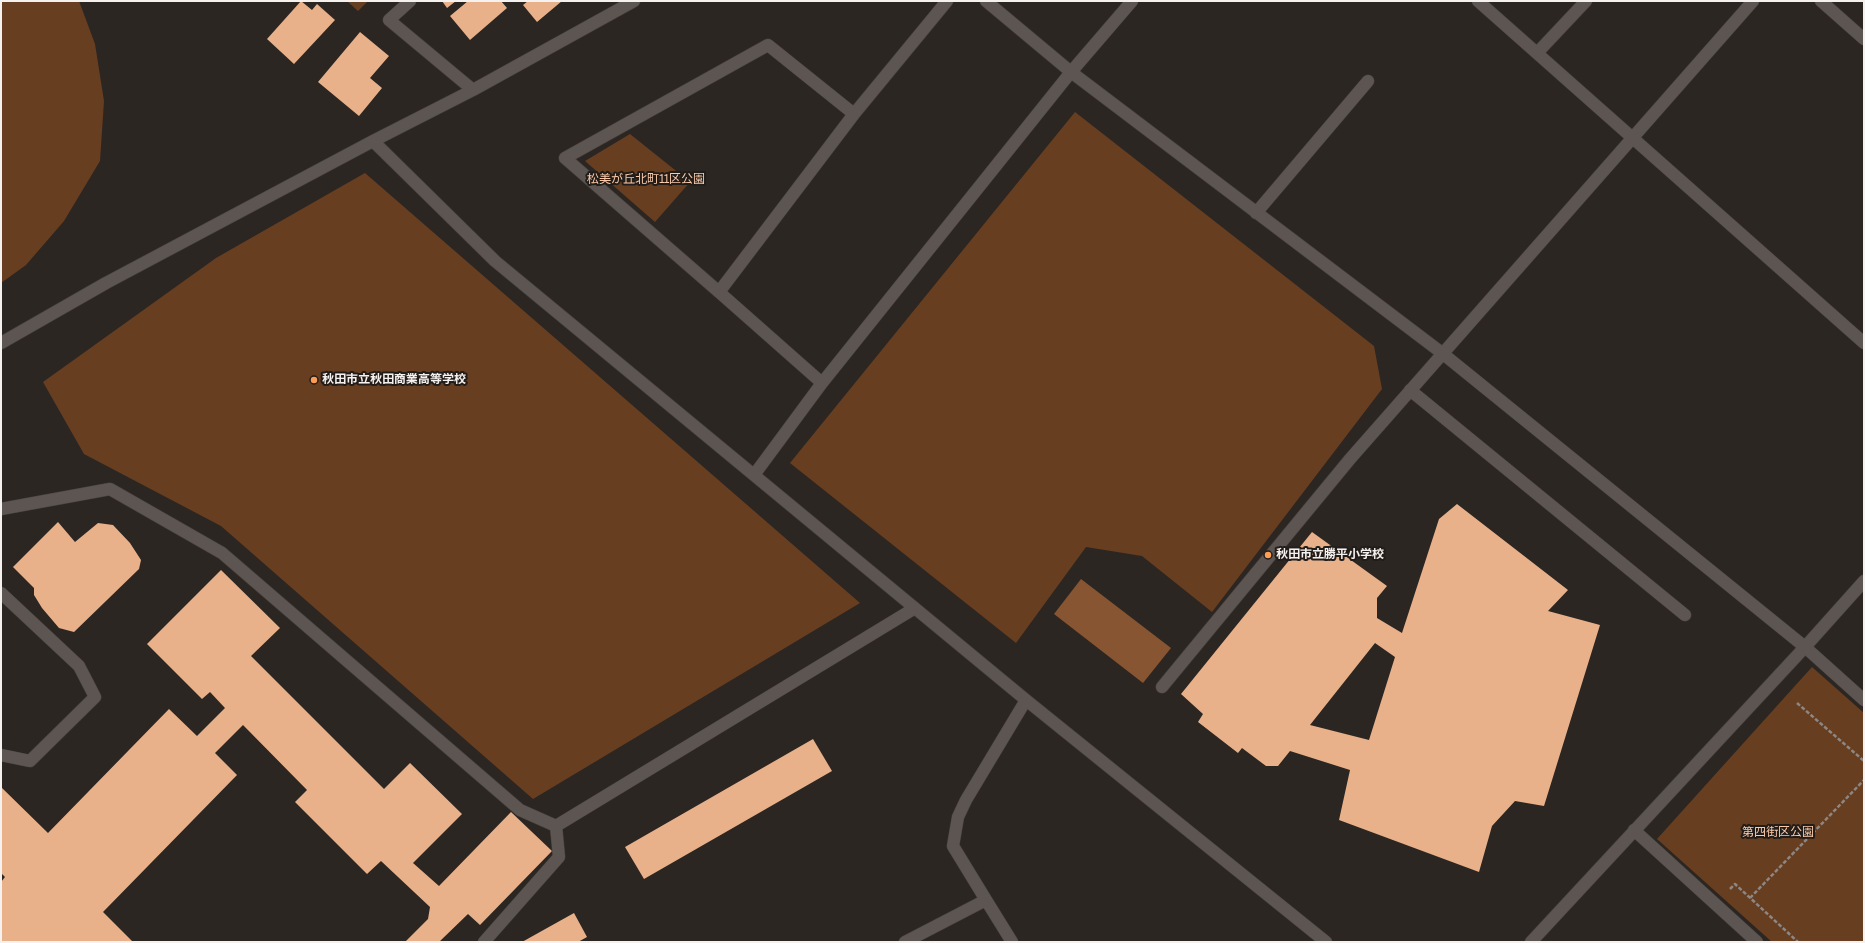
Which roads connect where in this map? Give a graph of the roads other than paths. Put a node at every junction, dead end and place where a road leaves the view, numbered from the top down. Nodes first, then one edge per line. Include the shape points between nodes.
1 (410, 1) edge
2 (634, 1) edge
3 (947, 1) edge
4 (986, 1) edge
5 (1132, 1) edge
6 (1478, 1) edge
7 (1586, 1) edge
8 (1753, 1) edge
9 (1821, 1) edge
10 (1864, 39) edge
11 (1537, 53) junction
12 (1071, 72) junction
13 (1368, 81) dead end
14 (473, 90) junction
15 (854, 114) junction
16 (1632, 137) junction
17 (373, 141) junction
18 (1256, 214) junction
19 (719, 292) junction
20 (1, 343) edge
21 (1864, 343) edge
22 (1442, 353) junction
23 (822, 383) junction
24 (1410, 390) junction
25 (754, 475) junction
26 (1, 509) edge
27 (1864, 581) edge
28 (1, 593) edge
29 (915, 608) junction
30 (1685, 615) dead end
31 (1805, 647) junction
32 (1162, 687) dead end
33 (1026, 700) junction
34 (1864, 700) edge
35 (1, 755) edge
36 (556, 826) junction
37 (1634, 830) junction
38 (986, 900) junction
39 (484, 942) edge
40 (905, 942) edge
41 (1012, 942) edge
42 (1326, 942) edge
43 (1531, 942) edge
44 (1758, 942) edge

1 - 14 street via 389,20
2 - 14 street
3 - 15 street
4 - 12 street
5 - 12 street
6 - 11 street
7 - 11 street
8 - 16 street
9 - 10 street
11 - 16 street
12 - 18 street
12 - 23 street
13 - 18 street
14 - 17 street
15 - 19 street
15 - 19 street via 768,45 565,158
16 - 21 street
16 - 22 street
17 - 20 street via 106,283
17 - 25 street via 495,261
18 - 22 street
19 - 23 street
22 - 24 street
22 - 31 street
23 - 25 street
24 - 30 street
24 - 32 street
25 - 29 street
26 - 36 street via 110,490 222,553 520,810
27 - 31 street
28 - 35 street via 79,666 95,698 30,761
29 - 33 street
29 - 36 street
31 - 34 street
31 - 37 street
33 - 38 street via 958,817 953,846
33 - 42 street
36 - 39 street via 559,857
37 - 43 street
37 - 44 street
38 - 40 street
38 - 41 street

